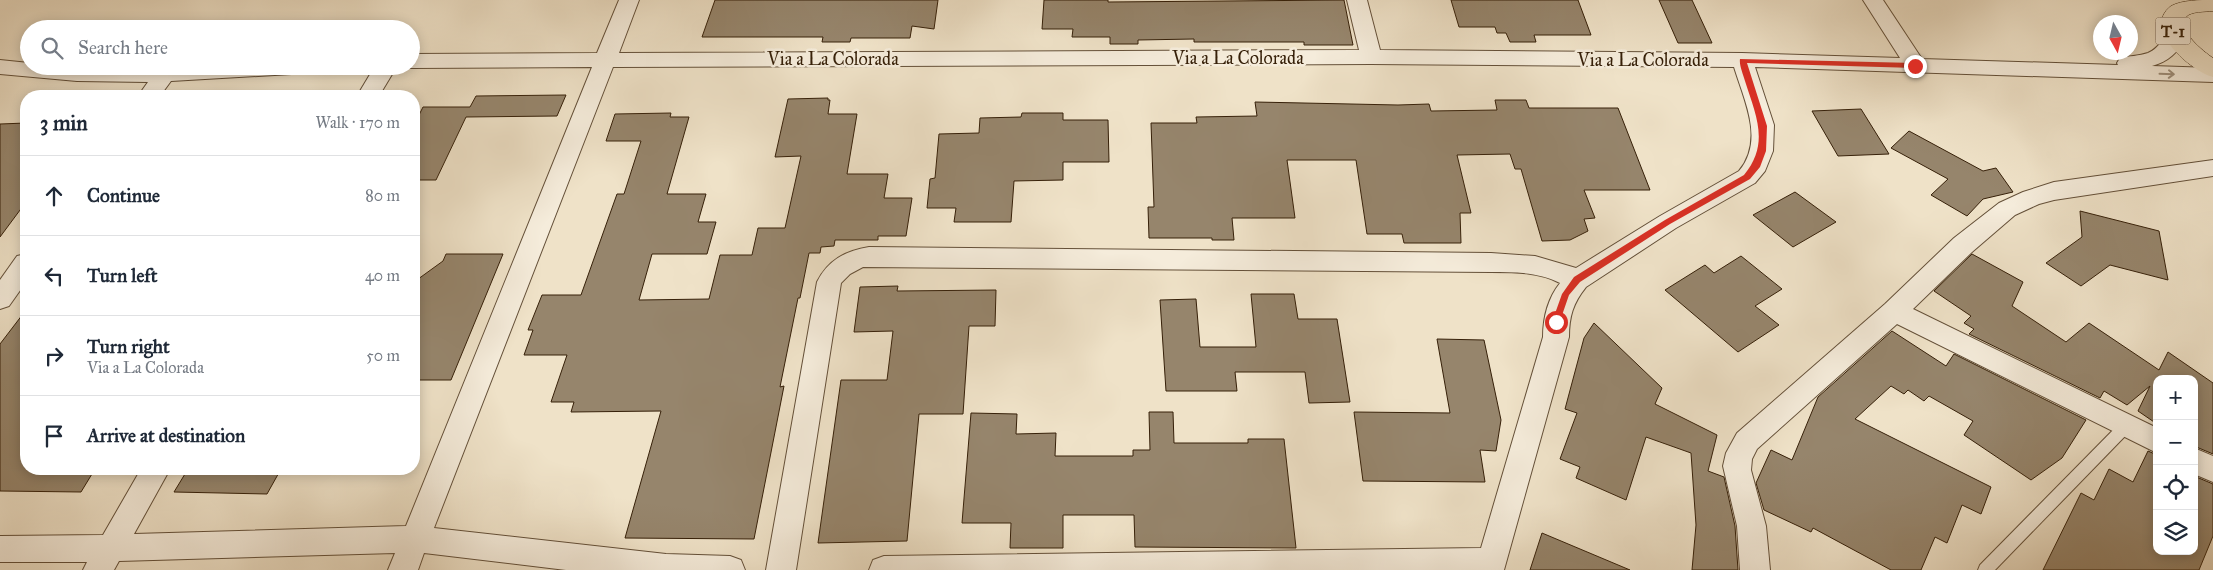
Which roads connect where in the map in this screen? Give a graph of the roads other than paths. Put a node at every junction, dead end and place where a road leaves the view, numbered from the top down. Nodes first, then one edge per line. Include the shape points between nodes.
1 (629, 0) edge
2 (1357, 0) edge
3 (1873, 0) edge
4 (2213, 4) edge
5 (2176, 38) junction
6 (1371, 57) junction
7 (604, 60) junction
8 (1742, 60) junction
9 (420, 61) edge
10 (1915, 66) junction
11 (0, 67) edge
12 (2213, 68) edge
13 (20, 70) edge
14 (2066, 70) junction
15 (137, 75) edge
16 (178, 75) edge
17 (381, 75) edge
18 (2213, 75) edge
19 (164, 76) junction
20 (154, 90) edge
21 (372, 90) edge
22 (2213, 168) edge
23 (20, 271) edge
24 (1577, 280) junction
25 (0, 299) edge
26 (1894, 310) junction
27 (2126, 426) junction
28 (2153, 440) edge
29 (2198, 462) edge
30 (2213, 470) edge
31 (153, 475) edge
32 (414, 539) junction
33 (0, 549) edge
34 (105, 559) edge
35 (1491, 566) edge
36 (403, 570) edge
37 (730, 570) edge
38 (781, 570) edge
39 (884, 570) edge
40 (1755, 570) edge
41 (1985, 570) edge

1 - 7 street
2 - 6 street
3 - 10 street
4 - 5 highway, T-1 via 2197,4 2177,13 2172,28
5 - 12 highway, T-1 via 2196,58
5 - 14 street, Via a La Colorada via 2170,49 2148,61
6 - 7 street, Via a La Colorada
6 - 8 street, Via a La Colorada
7 - 9 street, Via a La Colorada
7 - 32 street
8 - 10 street, Via a La Colorada
8 - 24 street via 1763,126 1762,151 1757,165 1747,177
10 - 14 street, Via a La Colorada
11 - 13 street
14 -> 18 street, Via a La Colorada
15 - 19 street
16 - 19 street
17 - 21 street
19 - 20 street
22 - 26 street via 2078,186 2018,203 1963,245
23 - 25 street
24 - 35 street via 1560,307 1556,337
24 - 38 street via 1542,265 1461,262 869,256 850,261 828,282
26 - 27 street
26 - 40 street via 1741,448 1737,466 1754,538
27 - 28 street
27 - 41 lane
29 - 30 street
31 - 34 street
32 - 34 street
32 - 36 street
32 - 37 street via 666,568
33 - 34 street
35 - 39 street

